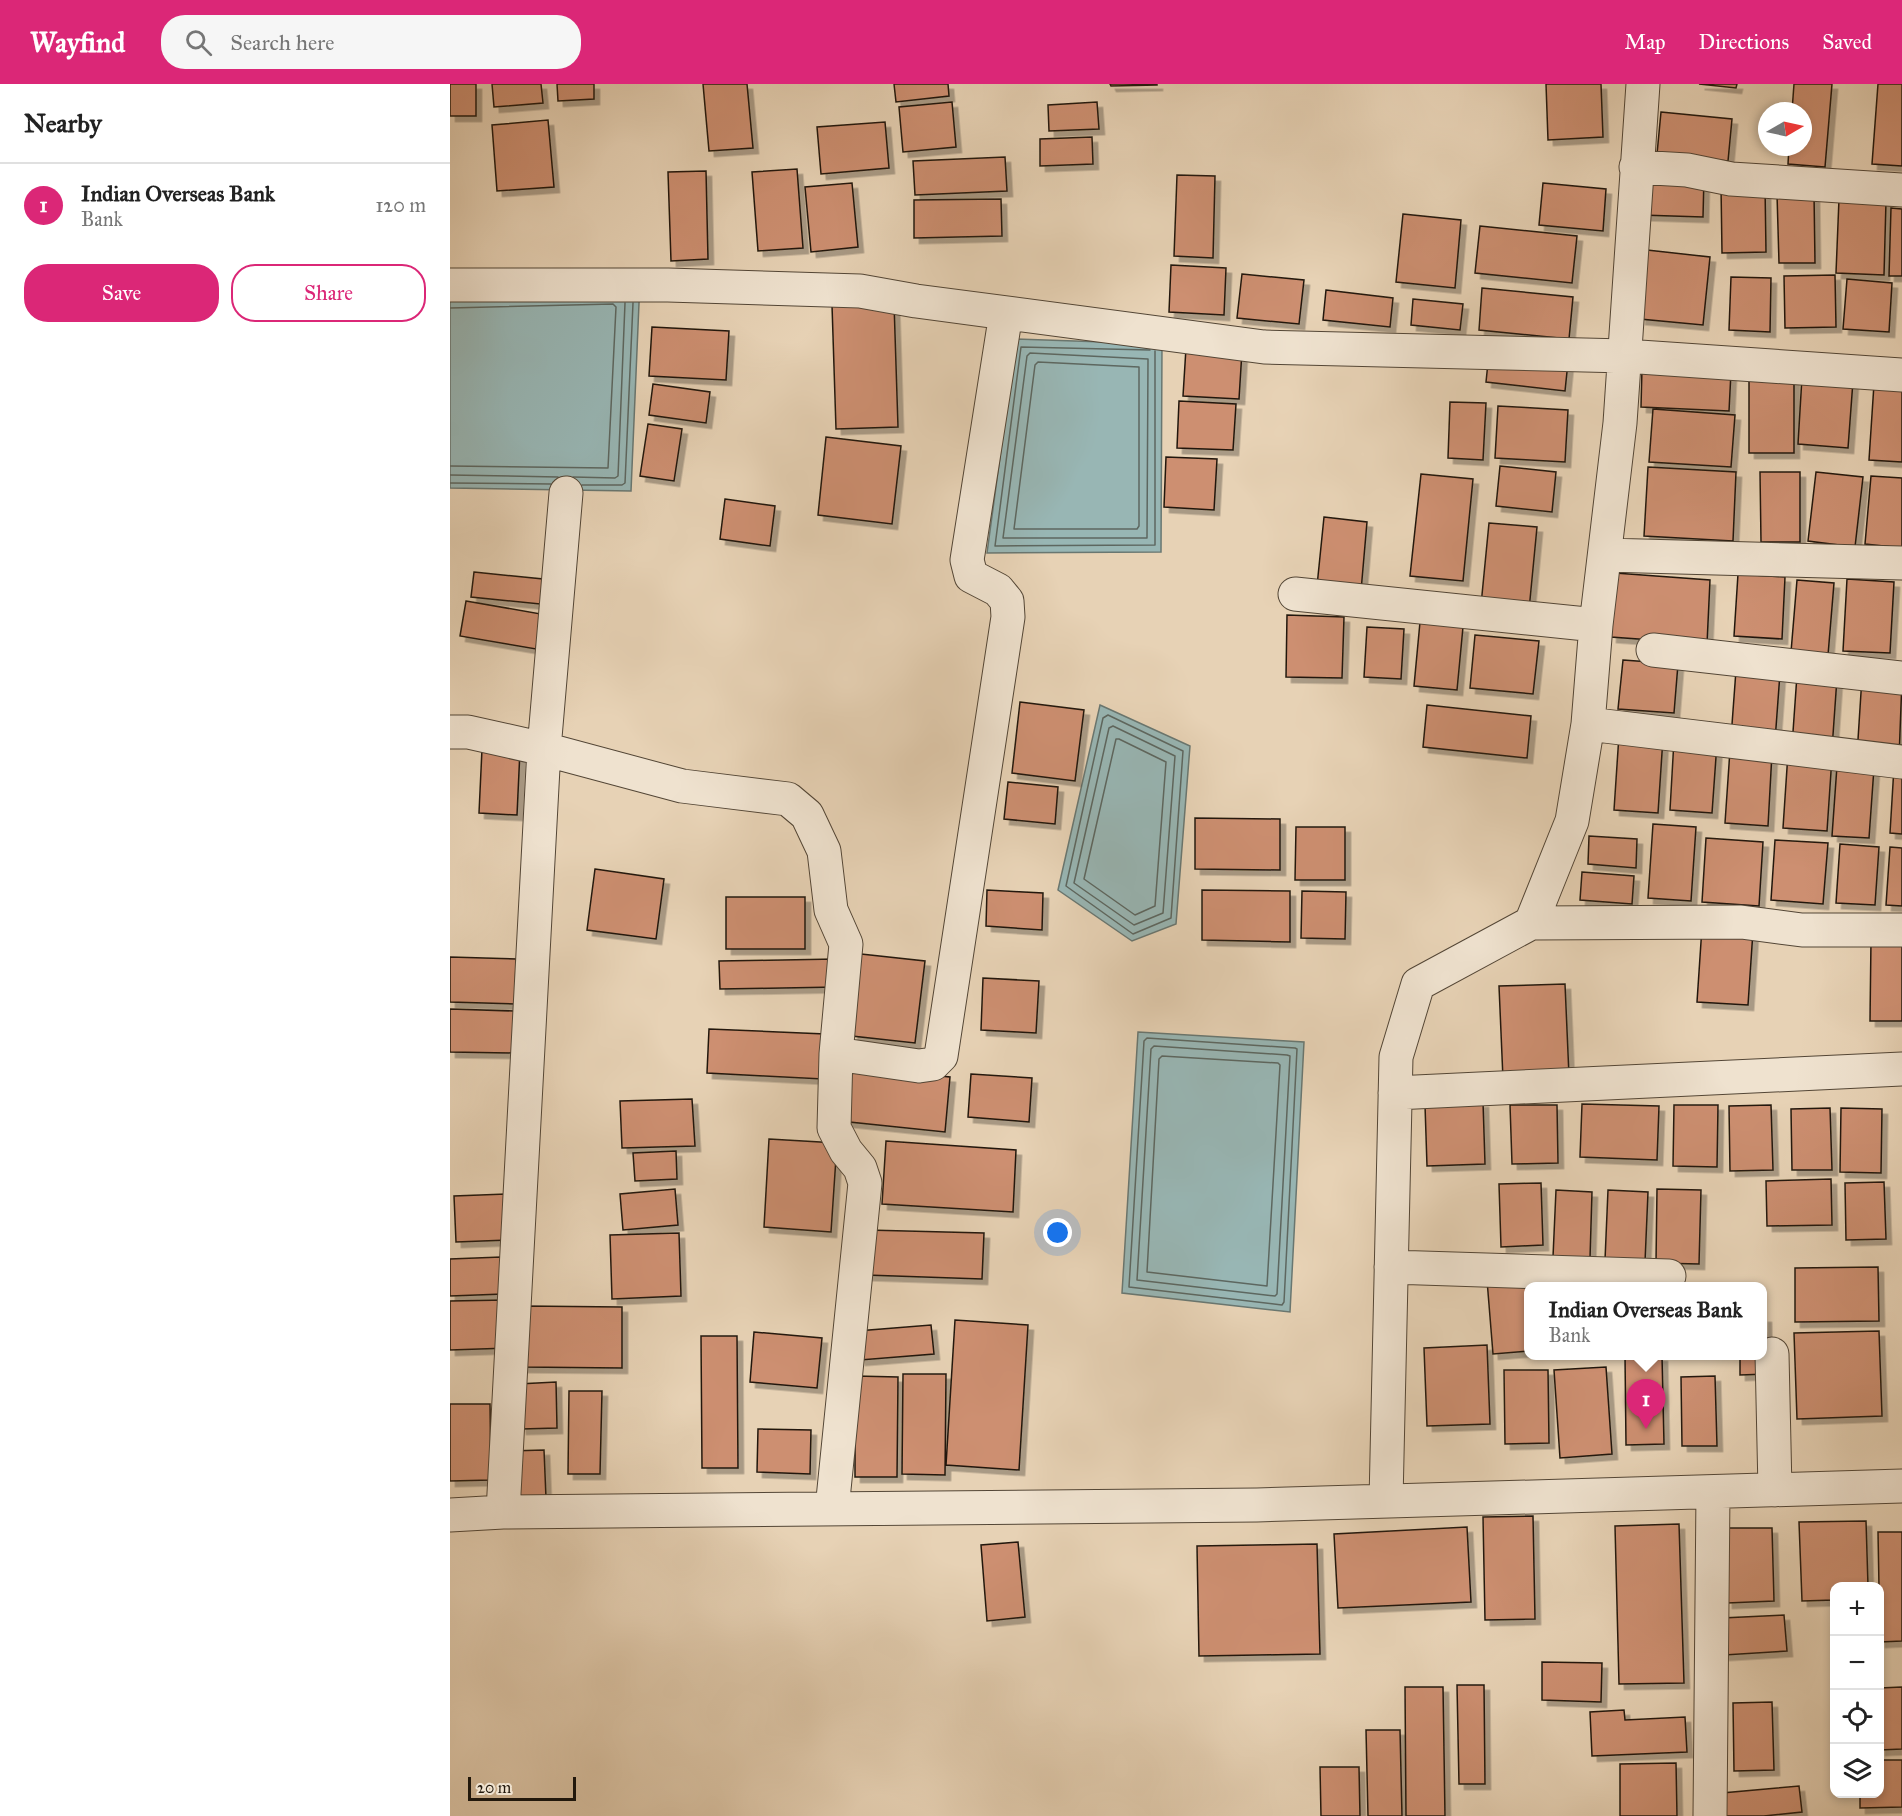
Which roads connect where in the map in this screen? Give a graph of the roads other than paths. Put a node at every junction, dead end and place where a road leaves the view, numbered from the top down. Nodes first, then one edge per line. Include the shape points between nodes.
1 (1643, 84) edge
2 (1636, 167) junction
3 (1902, 190) edge
4 (450, 285) edge
5 (1006, 313) junction
6 (1625, 356) junction
7 (1902, 375) edge
8 (566, 493) dead end
9 (1605, 555) junction
10 (1902, 563) edge
11 (1296, 594) dead end
12 (1596, 625) junction
13 (1653, 650) dead end
14 (1902, 678) edge
15 (1588, 724) junction
16 (450, 732) edge
17 (544, 749) junction
18 (1902, 762) edge
19 (1531, 923) junction
20 (1902, 930) edge
21 (836, 1054) junction
22 (1902, 1069) edge
23 (1395, 1093) junction
24 (1391, 1267) junction
25 (1668, 1276) dead end
26 (1772, 1354) dead end
27 (1902, 1486) edge
28 (1775, 1490) junction
29 (1713, 1491) junction
30 (1386, 1501) junction
31 (832, 1509) junction
32 (502, 1512) junction
33 (450, 1515) edge
34 (1710, 1816) edge

1 - 2 street
2 - 3 street via 1687,170 1731,179
2 - 6 street
4 - 5 street via 668,285 860,291
5 - 6 street via 1264,347
5 - 21 street via 967,560 971,576 998,590 1007,601 1008,617 941,1056 933,1064 919,1066
6 - 7 street
6 - 9 street
8 - 17 street
9 - 10 street
9 - 12 street
11 - 12 street
12 - 15 street
13 - 14 street
15 - 18 street
15 - 19 street via 1572,821
16 - 17 street via 468,732
17 - 21 street via 682,786 788,799 807,814 824,851 831,910 846,944
17 - 32 street
19 - 20 street via 1741,922 1802,930
19 - 23 street via 1418,984 1396,1057
21 - 31 street via 834,1128 860,1168 865,1183
22 - 23 street
23 - 24 street
24 - 25 street
24 - 30 street
26 - 28 street
27 - 28 street
28 - 29 street
29 - 30 street
29 - 34 street
30 - 31 street
31 - 32 street
32 - 33 street

